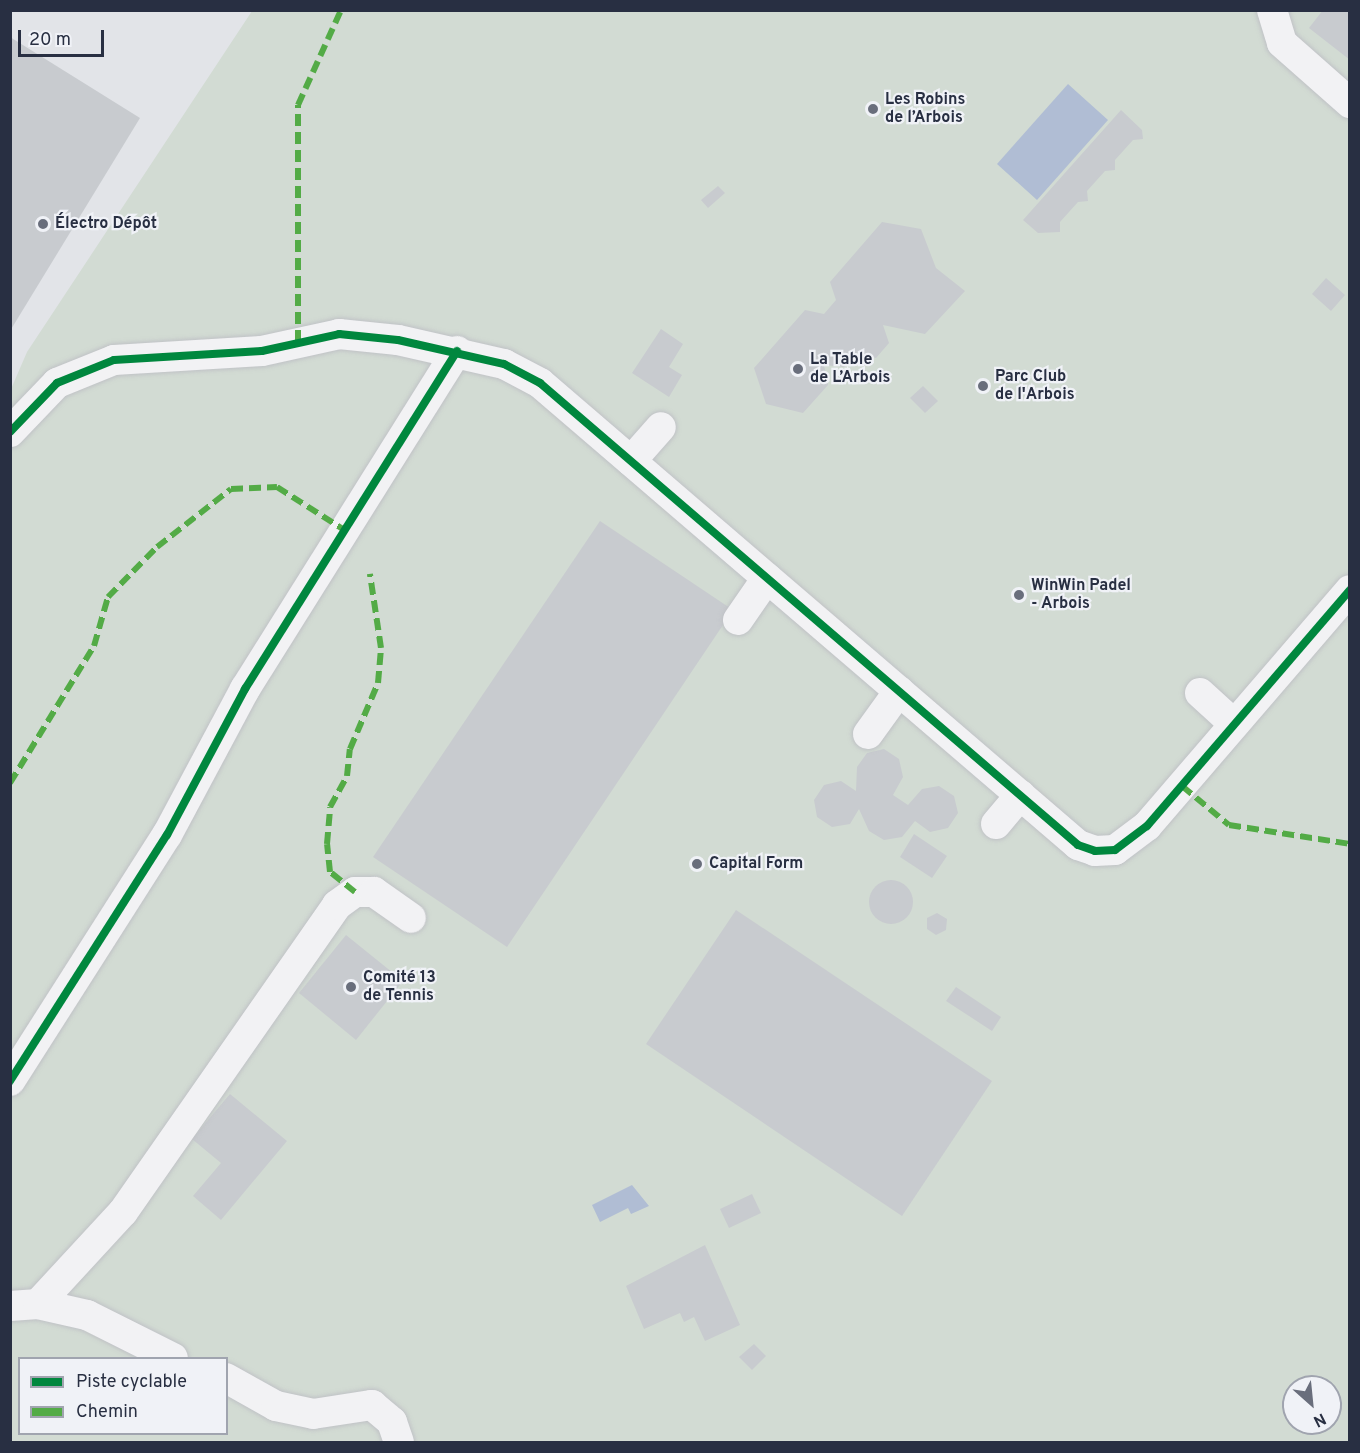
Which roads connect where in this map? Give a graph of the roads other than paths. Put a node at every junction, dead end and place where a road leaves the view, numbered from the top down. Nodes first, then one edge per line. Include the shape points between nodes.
1 (1272, 10) edge
2 (1350, 103) edge
3 (457, 351) junction
4 (662, 427) dead end
5 (10, 432) edge
6 (631, 461) junction
7 (767, 578) junction
8 (1350, 590) edge
9 (738, 620) dead end
10 (899, 692) junction
11 (1200, 693) dead end
12 (1234, 724) junction
13 (868, 734) dead end
14 (1020, 795) junction
15 (996, 824) dead end
16 (411, 918) dead end
17 (10, 1081) edge
18 (24, 1305) edge
19 (169, 1357) edge
20 (228, 1379) edge
21 (399, 1443) edge

1 - 2 street via 1282,43
3 - 5 street via 339,334 262,351 114,360 57,383
3 - 6 street via 540,382
3 - 17 street via 245,689 161,844
4 - 6 street
6 - 7 street
7 - 9 street
7 - 10 street
8 - 12 street
10 - 13 street
10 - 14 street via 939,743
11 - 12 street
12 - 14 street via 1147,826 1114,850 1078,845
14 - 15 street
16 - 18 street via 374,892 355,892 337,905 123,1212
18 - 19 street via 87,1315
20 - 21 street via 276,1406 313,1414 372,1405 392,1422

